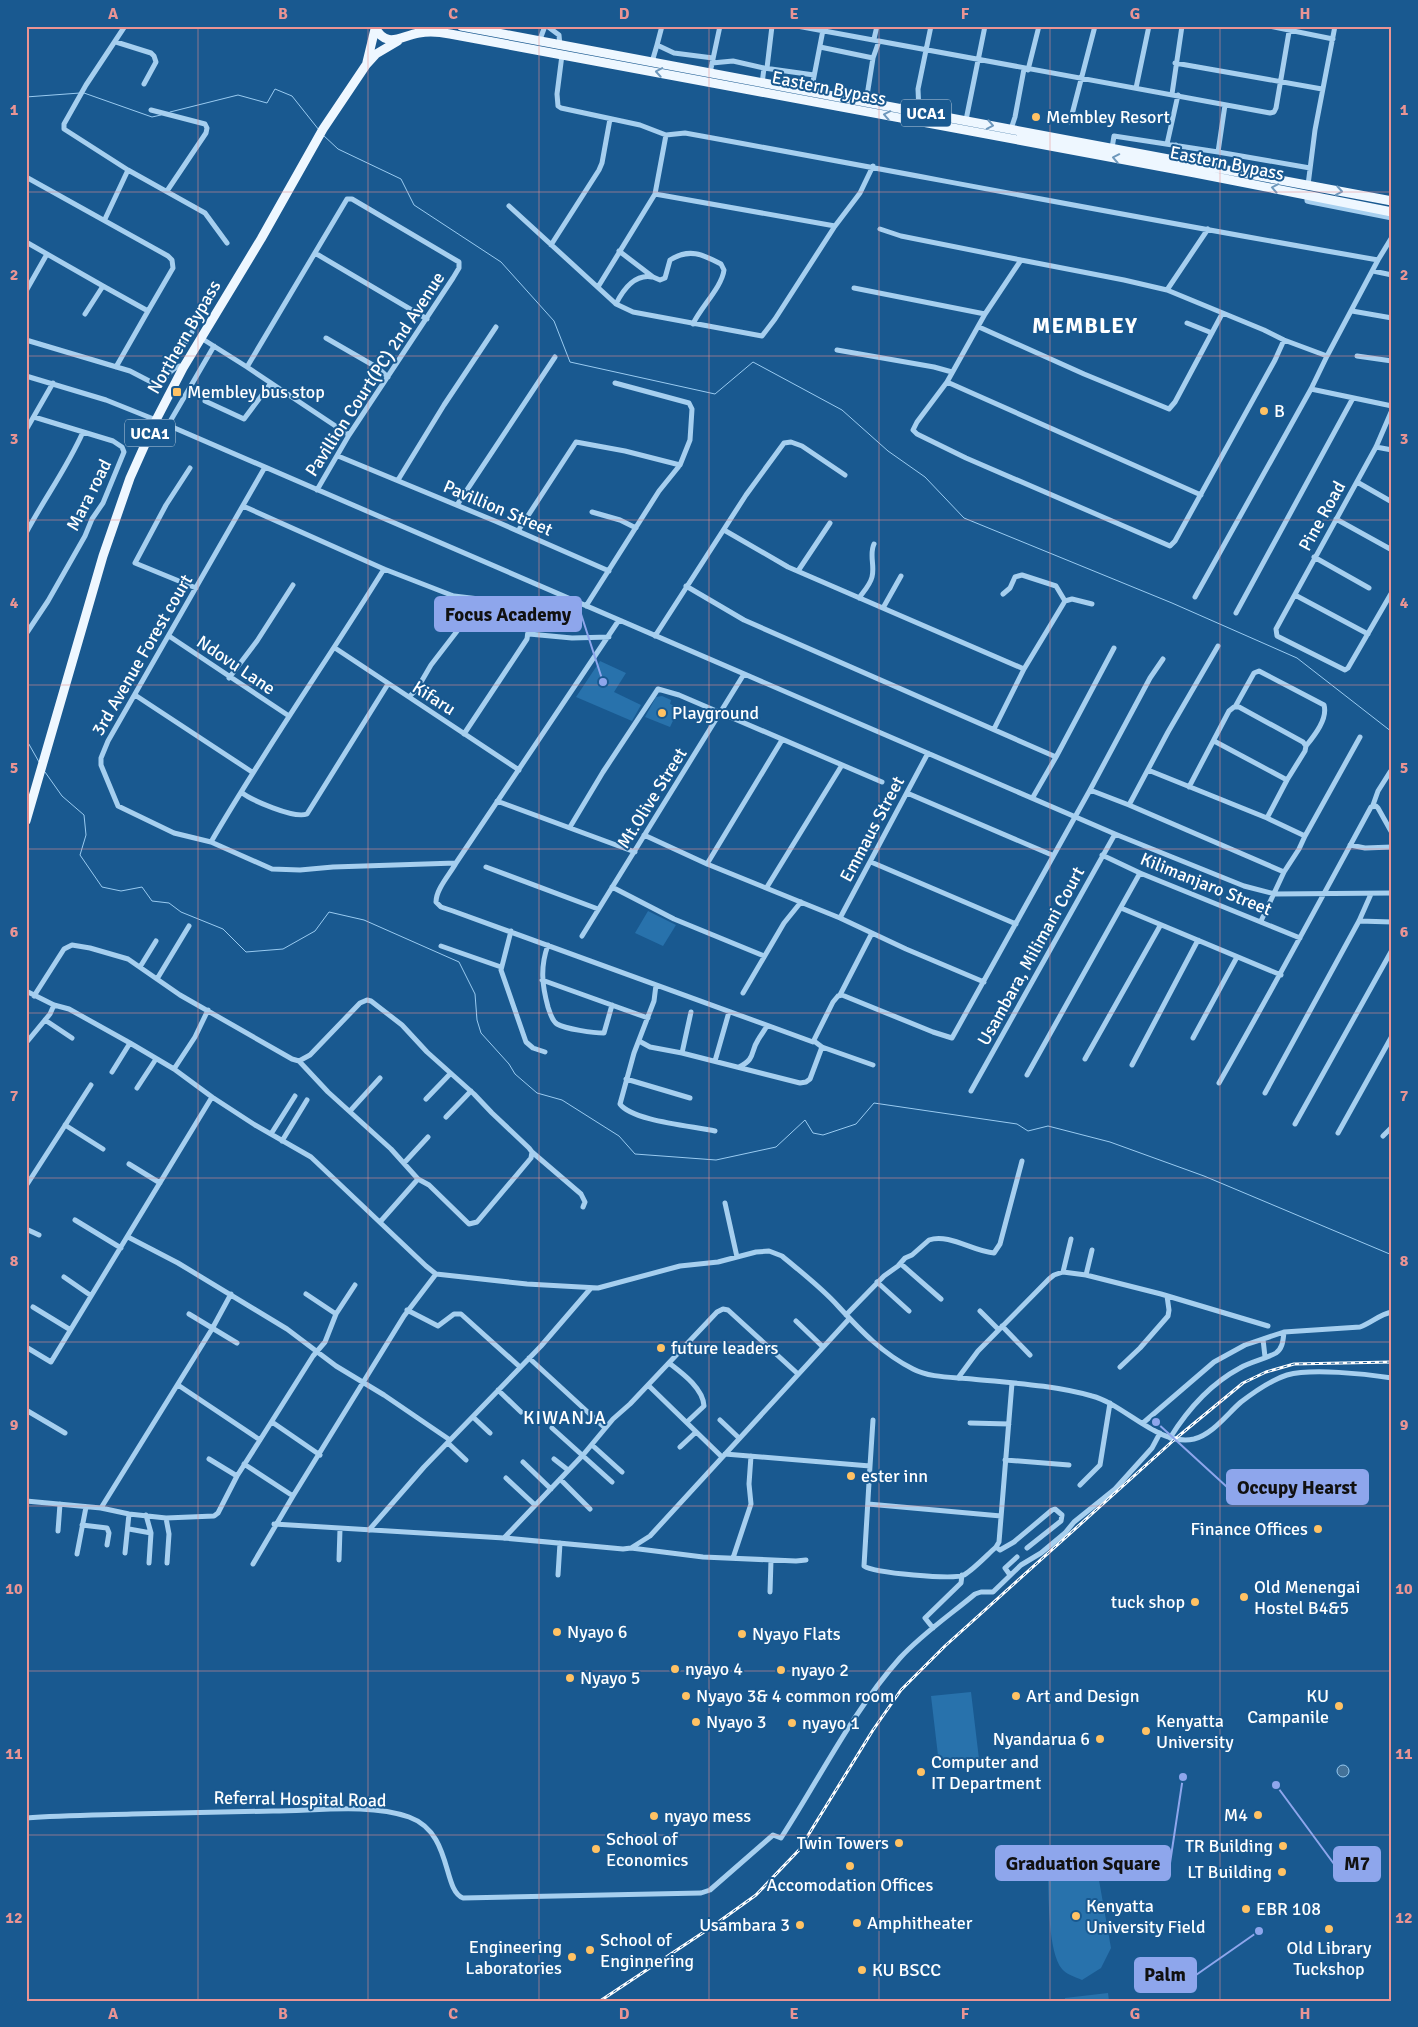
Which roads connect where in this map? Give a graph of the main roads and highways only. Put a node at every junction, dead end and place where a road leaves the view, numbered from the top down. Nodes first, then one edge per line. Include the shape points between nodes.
1 (414, 26) edge
2 (460, 26) edge
3 (375, 28) edge
4 (403, 38) junction
5 (561, 50) junction
6 (366, 65) junction
7 (1371, 196) junction
8 (1392, 200) edge
9 (1369, 208) junction
10 (1392, 212) edge
11 (26, 821) edge

1 - 4 main road
2 - 5 main road, Eastern Bypass / UCA1 via 539,42
3 - 4 main road via 385,38
3 - 6 main road, UCA1
4 - 5 main road, Eastern Bypass via 440,32
4 - 6 main road, UCA1 via 376,54
5 -> 7 main road, Eastern Bypass / UCA1 via 652,62
9 -> 5 main road, Eastern Bypass
6 - 11 main road, Northern Bypass / UCA1 via 323,129 261,239 179,368 116,515
7 - 8 main road, Eastern Bypass / UCA1
7 - 9 main road
9 - 10 main road, Eastern Bypass

